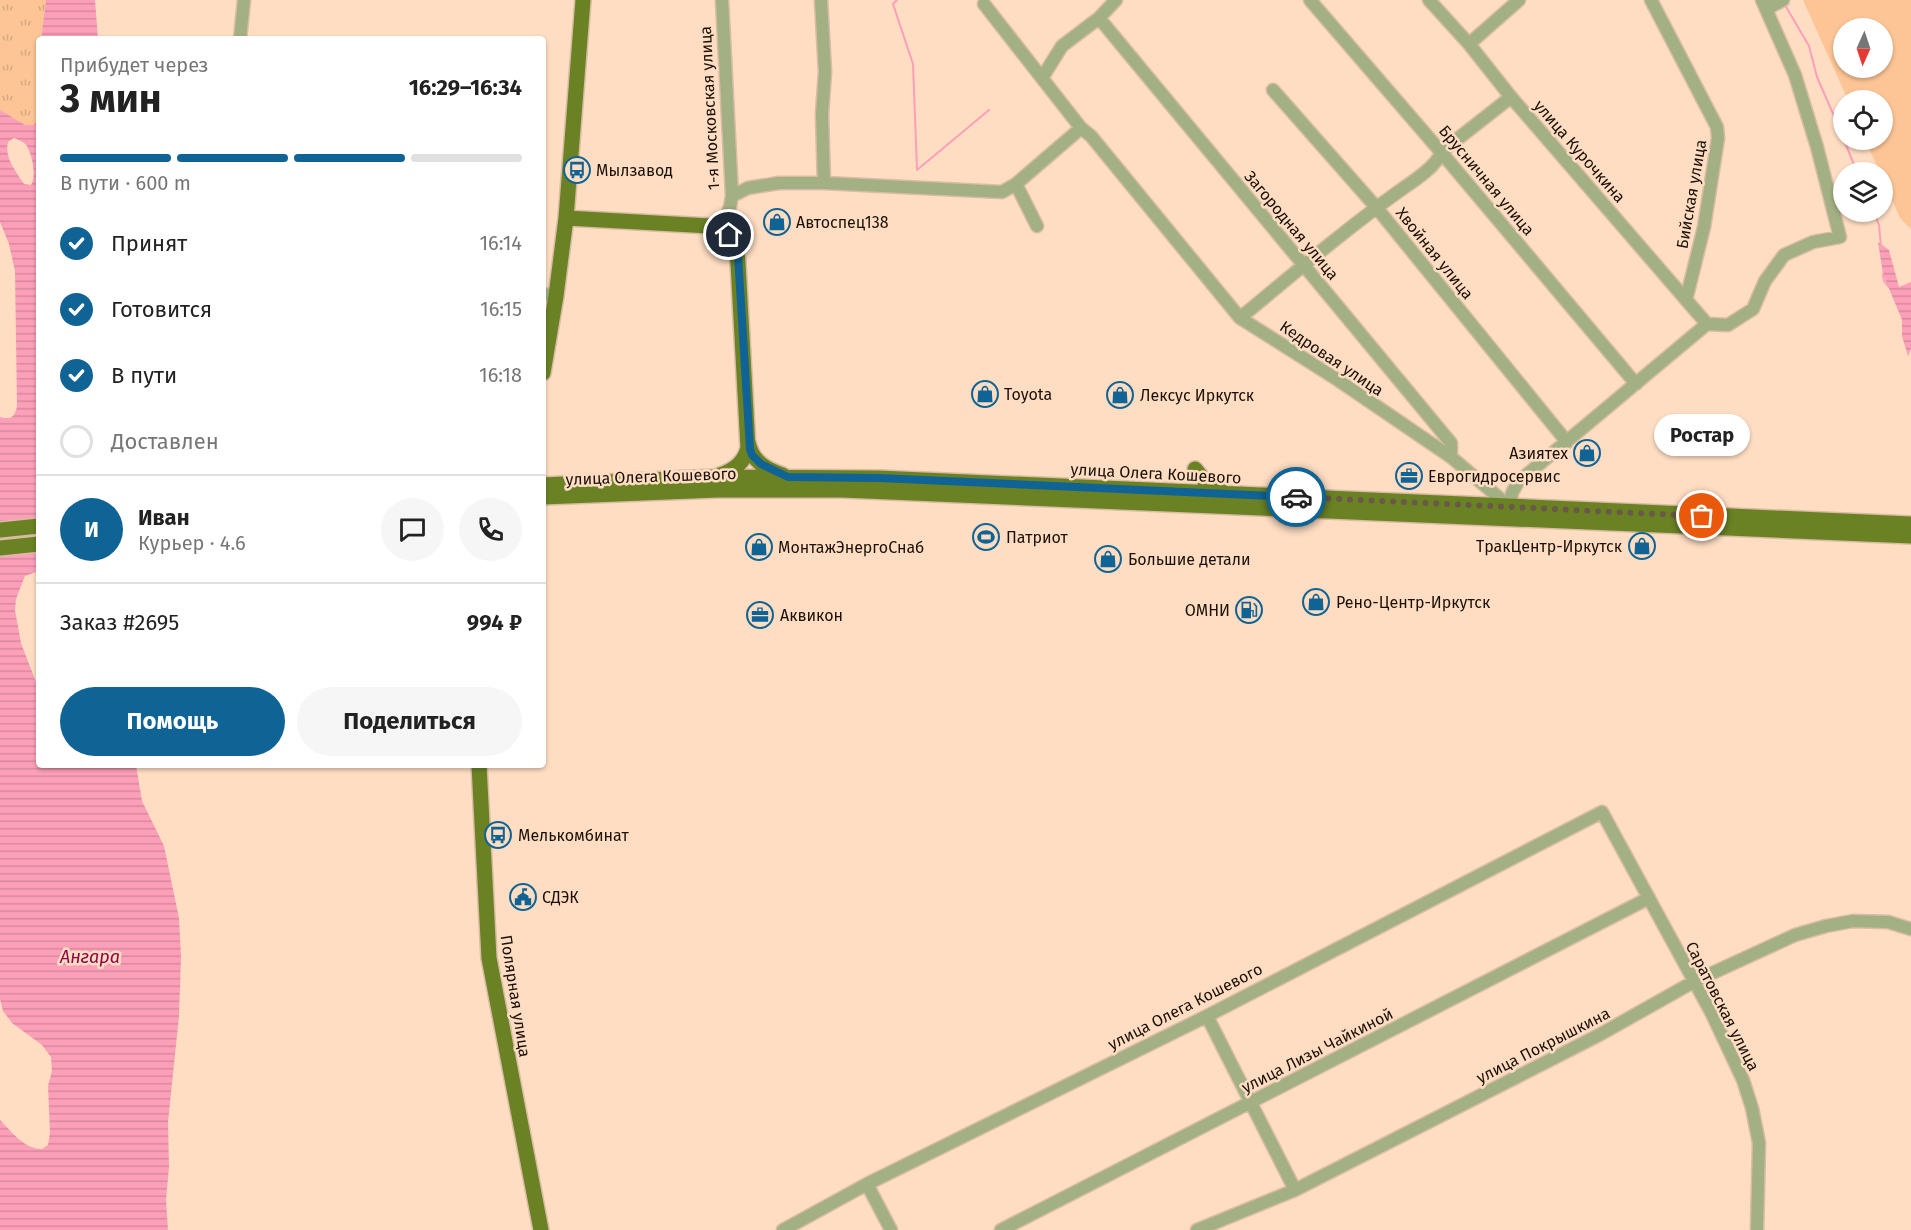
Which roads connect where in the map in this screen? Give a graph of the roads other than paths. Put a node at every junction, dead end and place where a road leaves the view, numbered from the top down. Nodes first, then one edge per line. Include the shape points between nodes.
1 (244, 0) edge
2 (583, 0) edge
3 (722, 0) edge
4 (821, 0) edge
5 (1116, 0) edge
6 (1310, 0) edge
7 (1429, 0) edge
8 (1519, 0) edge
9 (1651, 0) edge
10 (1783, 0) edge
11 (984, 4) dead end
12 (1764, 5) edge
13 (1099, 18) junction
14 (240, 36) edge
15 (1469, 44) junction
16 (1042, 78) junction
17 (1273, 90) dead end
18 (1511, 97) junction
19 (1081, 128) junction
20 (1441, 152) junction
21 (824, 183) junction
22 (1016, 184) junction
23 (732, 196) junction
24 (1376, 207) junction
25 (566, 218) junction
26 (1037, 226) dead end
27 (722, 229) junction
28 (1305, 264) junction
29 (550, 295) edge
30 (1686, 300) junction
31 (1240, 318) junction
32 (1707, 324) junction
33 (546, 342) edge
34 (1636, 384) junction
35 (748, 442) junction
36 (1567, 442) junction
37 (1451, 457) junction
38 (1195, 469) dead end
39 (788, 477) junction
40 (716, 484) junction
41 (546, 485) edge
42 (1237, 494) junction
43 (546, 497) edge
44 (1510, 507) junction
45 (1911, 524) edge
46 (36, 526) edge
47 (0, 530) edge
48 (1911, 536) edge
49 (36, 544) edge
50 (0, 548) edge
51 (479, 768) edge
52 (1602, 812) joint
53 (1649, 898) junction
54 (1911, 929) edge
55 (1695, 981) junction
56 (1207, 1016) junction
57 (1251, 1102) junction
58 (867, 1184) junction
59 (1295, 1190) junction
60 (541, 1230) edge
61 (783, 1230) edge
62 (891, 1230) edge
63 (1001, 1230) edge
64 (1197, 1230) edge
65 (1756, 1230) edge

1 - 14 street
2 - 25 main road
3 - 23 street, 1-я Московская улица
4 - 21 street
5 - 13 street
6 - 20 street, Брусничная улица
7 - 15 street, улица Курочкина
8 - 15 street
9 - 30 street, Бийская улица via 1717,127 1704,227
10 - 12 street
11 - 16 street, Кедровая улица
12 - 32 street via 1795,75 1840,237 1813,242 1784,255 1765,281 1753,309 1728,325
13 - 16 street via 1062,46
13 - 28 street, Загородная улица
15 - 18 street, улица Курочкина
16 - 19 street, Кедровая улица
17 - 24 street, Хвойная улица
18 - 20 street
18 - 30 street, улица Курочкина
19 - 22 street
19 - 31 street, Кедровая улица
20 - 24 street via 1438,160 1413,182
20 - 34 street, Брусничная улица
21 - 22 street via 1002,192
21 - 23 street via 769,184
22 - 26 street
23 - 27 street, 1-я Московская улица
24 - 28 street
24 - 36 street, Хвойная улица
25 - 27 main road
25 - 29 main road
27 - 35 main road via 735,244 738,255
28 - 31 street
28 - 37 street, Загородная улица via 1451,444
29 - 33 main road
30 - 32 street, улица Курочкина
31 - 37 street, Кедровая улица
32 - 34 street
34 - 36 street
35 - 39 main road via 752,455 761,464
35 - 40 main road via 739,465
36 - 44 street via 1518,482
37 - 44 street, Кедровая улица
38 - 42 main road via 1208,485
39 - 40 main road, улица Олега Кошевого
39 - 42 main road, улица Олега Кошевого
40 - 41 main road, улица Олега Кошевого
40 - 43 main road, улица Олега Кошевого
40 - 48 main road, улица Олега Кошевого
42 - 44 main road, улица Олега Кошевого
44 - 45 main road, улица Олега Кошевого
46 - 47 main road
49 - 50 main road
51 - 60 main road, Полярная улица via 489,958
52 - 53 street, Саратовская улица
52 - 56 street, улица Олега Кошевого
53 - 55 street, Саратовская улица
53 - 57 street, улица Лизы Чайкиной
54 - 55 street, улица Покрышкина via 1888,922 1853,921 1826,926 1795,935
55 - 59 street, улица Покрышкина via 1599,1035
55 - 65 street, Саратовская улица via 1743,1080 1752,1108 1760,1158
56 - 57 street
56 - 58 street, улица Олега Кошевого
57 - 59 street
57 - 63 street, улица Лизы Чайкиной
58 - 61 street, улица Олега Кошевого
58 - 62 street
59 - 64 street, улица Покрышкина

